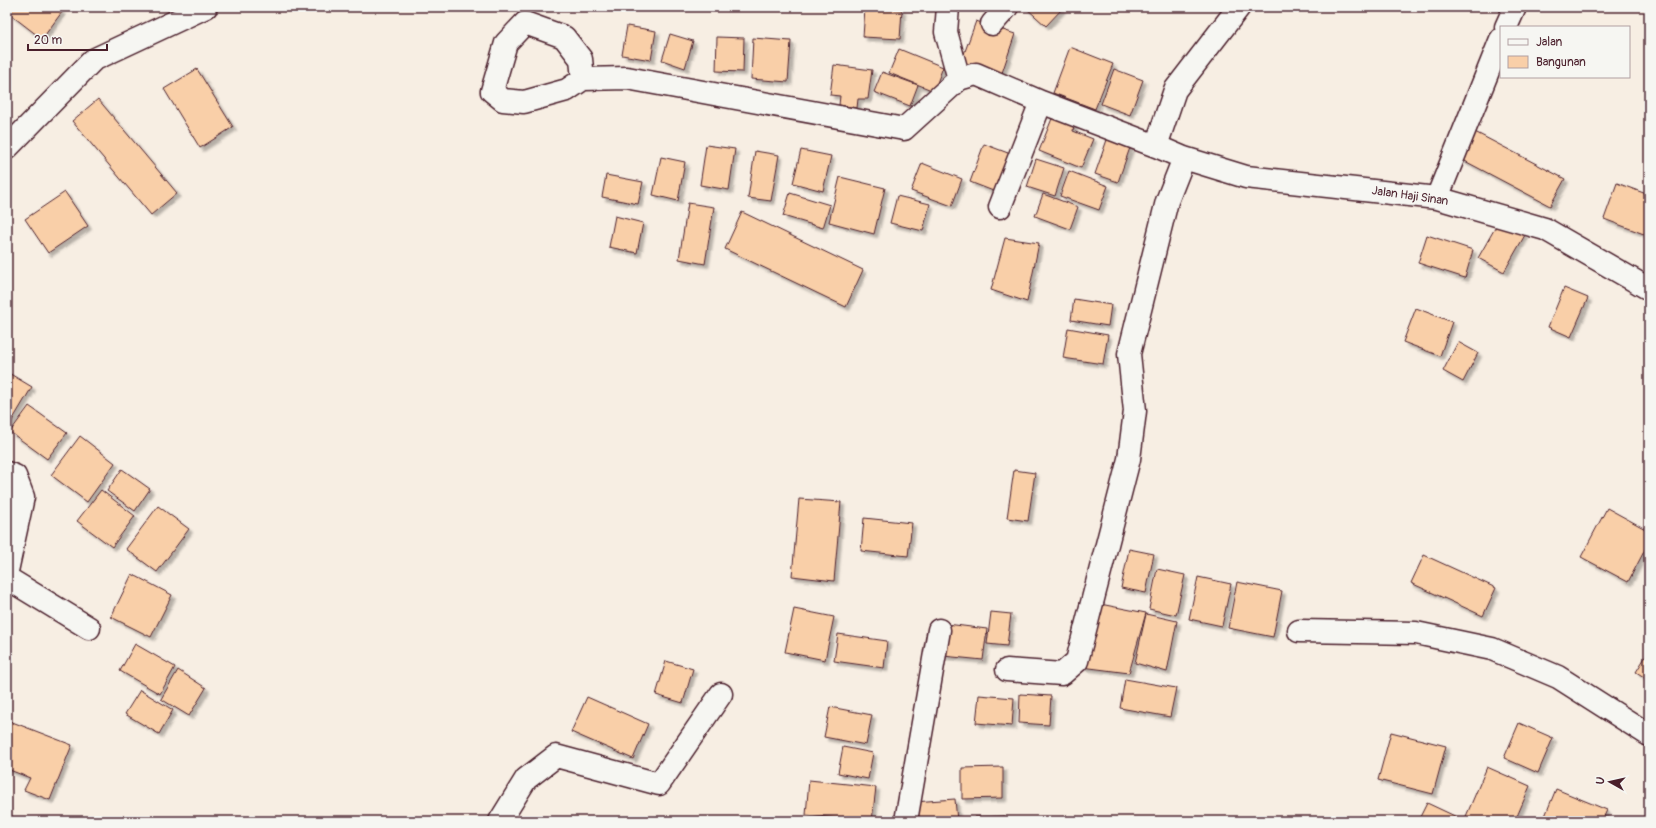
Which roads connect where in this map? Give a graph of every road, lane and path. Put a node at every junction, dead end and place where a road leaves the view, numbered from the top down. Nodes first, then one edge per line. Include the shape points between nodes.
1 (206, 7) edge
2 (948, 7) edge
3 (1007, 7) edge
4 (1239, 7) edge
5 (1515, 7) edge
6 (992, 24) dead end
7 (1506, 26) edge
8 (1500, 42) edge
9 (583, 79) dead end
10 (959, 79) junction
11 (1041, 102) junction
12 (1156, 146) junction
13 (7, 148) edge
14 (1184, 158) junction
15 (1437, 198) junction
16 (1000, 208) dead end
17 (1649, 289) edge
18 (7, 473) edge
19 (7, 571) edge
20 (7, 578) edge
21 (89, 628) dead end
22 (939, 630) dead end
23 (1299, 631) dead end
24 (1007, 670) dead end
25 (721, 694) dead end
26 (1649, 735) edge
27 (500, 821) edge
28 (906, 821) edge

1 - 13 street via 93,60
2 - 10 street via 946,32
3 - 6 street
4 - 12 street via 1175,90
5 - 7 street
8 - 15 street
9 - 10 street via 628,78 904,129
10 - 11 street, Jalan Haji Sinan via 976,74
11 - 12 street, Jalan Haji Sinan
11 - 16 street
12 - 14 street, Jalan Haji Sinan
14 - 15 street, Jalan Haji Sinan via 1246,176
14 - 24 street via 1167,201 1129,354 1135,411 1129,459 1077,661 1062,674
15 - 17 street, Jalan Haji Sinan via 1545,229
18 - 19 street via 16,476 23,497
20 - 21 street
22 - 28 street
23 - 26 street via 1416,633 1492,649 1558,677
25 - 27 street via 659,784 556,756 526,779

